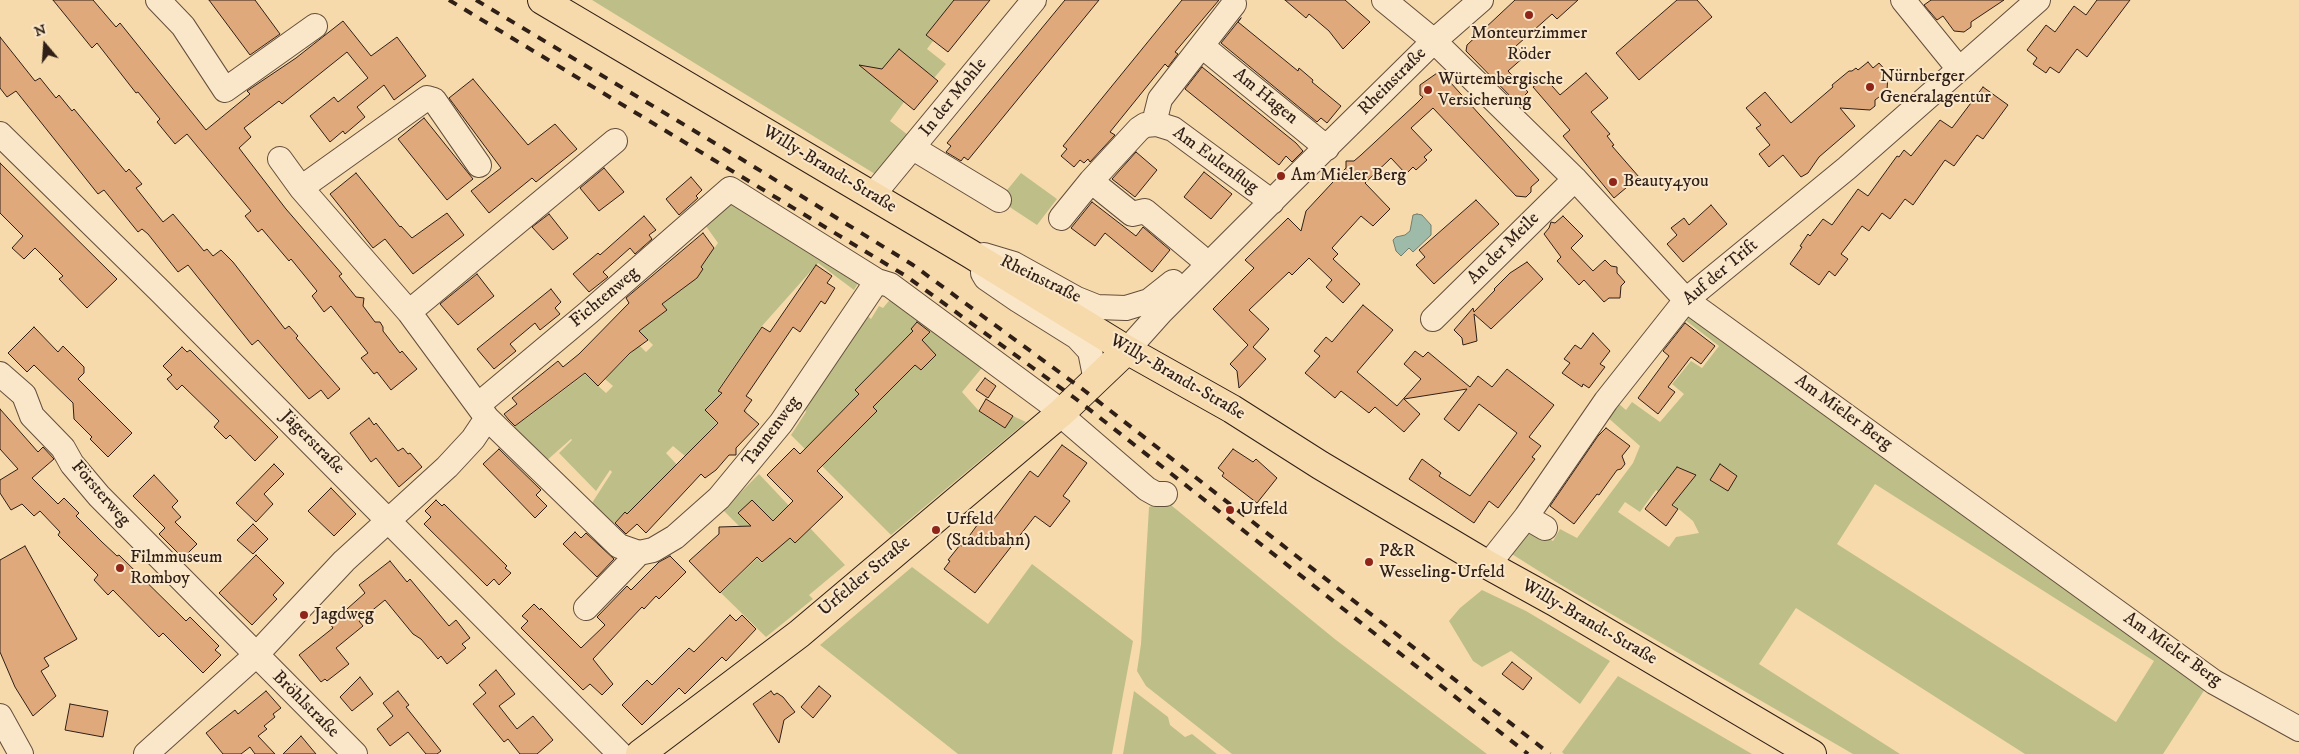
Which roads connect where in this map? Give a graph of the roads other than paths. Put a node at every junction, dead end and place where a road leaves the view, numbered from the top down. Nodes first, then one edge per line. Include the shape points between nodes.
1 (158, 0) edge
2 (542, 0) edge
3 (1034, 0) edge
4 (1384, 0) edge
5 (1481, 0) edge
6 (1903, 0) edge
7 (2038, 0) edge
8 (1234, 4) dead end
9 (315, 26) dead end
10 (1434, 41) junction
11 (1202, 46) junction
12 (1959, 69) junction
13 (1157, 124) junction
14 (0, 134) edge
15 (615, 140) dead end
16 (913, 148) junction
17 (1327, 148) junction
18 (280, 159) dead end
19 (479, 165) dead end
20 (1575, 179) junction
21 (1091, 181) junction
22 (301, 188) junction
23 (873, 195) junction
24 (999, 200) dead end
25 (1272, 202) junction
26 (1061, 218) dead end
27 (1244, 229) junction
28 (969, 253) junction
29 (1199, 256) junction
30 (877, 281) junction
31 (1686, 300) junction
32 (409, 312) junction
33 (1432, 319) dead end
34 (1127, 350) junction
35 (0, 374) edge
36 (1096, 381) junction
37 (483, 411) junction
38 (1062, 412) junction
39 (1165, 494) dead end
40 (390, 521) junction
41 (638, 553) junction
42 (1488, 565) junction
43 (586, 608) dead end
44 (255, 656) junction
45 (0, 716) edge
46 (2299, 729) edge
47 (21, 754) edge
48 (146, 754) edge
49 (355, 754) edge
50 (620, 754) edge
51 (640, 754) edge
52 (1812, 754) edge

1 - 9 street via 183,26 224,90
2 - 23 main road, Willy-Brandt-Straße
3 - 16 street, In der Mohle
4 - 10 street, Am Mieler Berg
5 - 10 street, Rheinstraße
6 - 12 street
7 - 12 street, Auf der Trift
8 - 11 street, Am Eulenflug
10 - 17 street, Rheinstraße
10 - 20 street, Am Mieler Berg
11 - 13 street, Am Eulenflug via 1160,98
11 - 17 street, Am Hagen
12 - 31 street, Auf der Trift via 1847,168
13 - 21 street, Am Eulenflug via 1139,129
13 - 25 street, Am Eulenflug via 1173,129
14 - 40 street, Jägerstraße
15 - 32 street
16 - 23 street, In der Mohle
16 - 24 street
17 - 25 street, Rheinstraße
18 - 22 street
19 - 22 street via 434,100 427,98
20 - 31 street, Am Mieler Berg
20 - 33 street, An der Meile
21 - 26 street, Am Eulenflug
21 - 29 street via 1132,214 1145,211
22 - 32 street
23 - 28 main road, Willy-Brandt-Straße
25 - 27 street, Rheinstraße
27 - 29 street, Rheinstraße
27 - 34 street, Rheinstraße
28 - 29 street, Rheinstraße via 1014,264 1077,299 1112,309 1149,301
28 - 34 main road, Willy-Brandt-Straße
28 - 36 street, Rheinstraße via 986,278 1077,337 1090,351
30 - 37 street, Fichtenweg via 730,189
30 - 38 street via 890,285
30 - 41 street, Tannenweg via 781,423 719,498 675,538 653,550
31 - 42 street, Auf der Trift via 1606,401 1536,522
31 - 46 street, Am Mieler Berg via 2214,682
32 - 37 street
34 - 36 main road, Urfelder Straße
34 - 42 main road, Willy-Brandt-Straße via 1232,409
35 - 44 street, Försterweg via 24,396 32,416 63,448 99,496
36 - 38 main road, Urfelder Straße
37 - 40 street, Fichtenweg via 472,439
37 - 41 street via 619,546
38 - 39 street via 1069,422 1147,489
38 - 51 main road, Urfelder Straße via 798,634
40 - 44 street via 344,561
40 - 50 street, Jägerstraße
41 - 43 street, Tannenweg
42 - 52 main road, Willy-Brandt-Straße
44 - 48 street
44 - 49 street, Bröhlstraße
45 - 47 street

